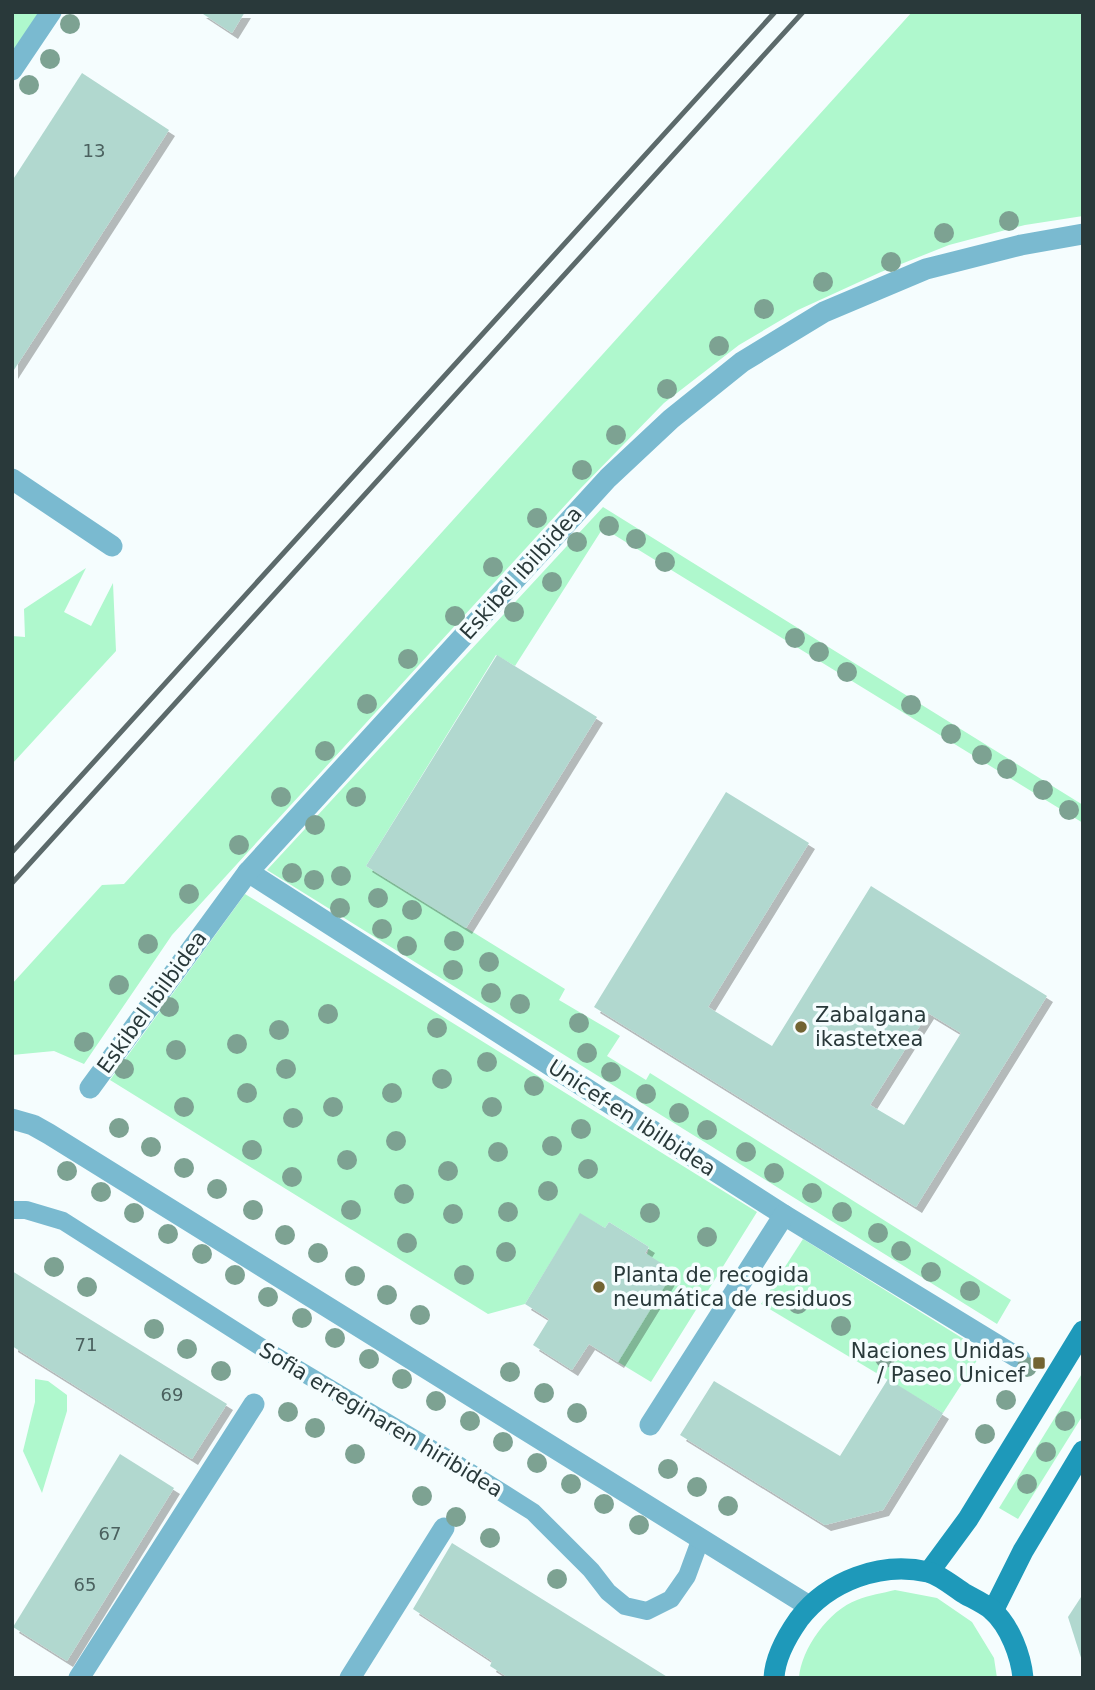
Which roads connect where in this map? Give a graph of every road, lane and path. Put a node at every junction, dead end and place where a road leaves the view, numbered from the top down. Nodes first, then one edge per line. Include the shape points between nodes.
1 (51, 12) edge
2 (12, 70) edge
3 (1083, 234) edge
4 (12, 478) edge
5 (112, 546) dead end
6 (248, 872) junction
7 (90, 1088) dead end
8 (12, 1119) edge
9 (12, 1210) edge
10 (784, 1215) junction
11 (1083, 1331) edge
12 (1020, 1359) dead end
13 (254, 1404) dead end
14 (650, 1425) dead end
15 (1083, 1451) edge
16 (444, 1528) dead end
17 (701, 1538) junction
18 (929, 1573) junction
19 (809, 1606) junction
20 (993, 1611) junction
21 (79, 1678) edge
22 (350, 1678) edge
23 (774, 1678) edge
24 (1023, 1678) edge

1 - 2 street
3 - 6 street, Eskibel ibilbidea via 926,269 824,312 743,362 671,419 608,478
4 - 5 street
6 - 7 street, Eskibel ibilbidea
6 - 10 street, Unicef-en ibilbidea
8 - 17 street via 49,1134
9 - 17 lane, Sofia erreginaren hiribidea via 63,1221 533,1512 625,1606 647,1611 671,1599 687,1576
10 - 12 street, Unicef-en ibilbidea
10 - 14 street
11 - 18 main road via 968,1519
13 - 21 street
15 - 20 main road
16 - 22 street
17 - 19 street
18 - 19 main road via 886,1569 844,1581
18 - 20 main road
19 - 23 main road via 787,1636
20 - 24 main road via 1011,1637

